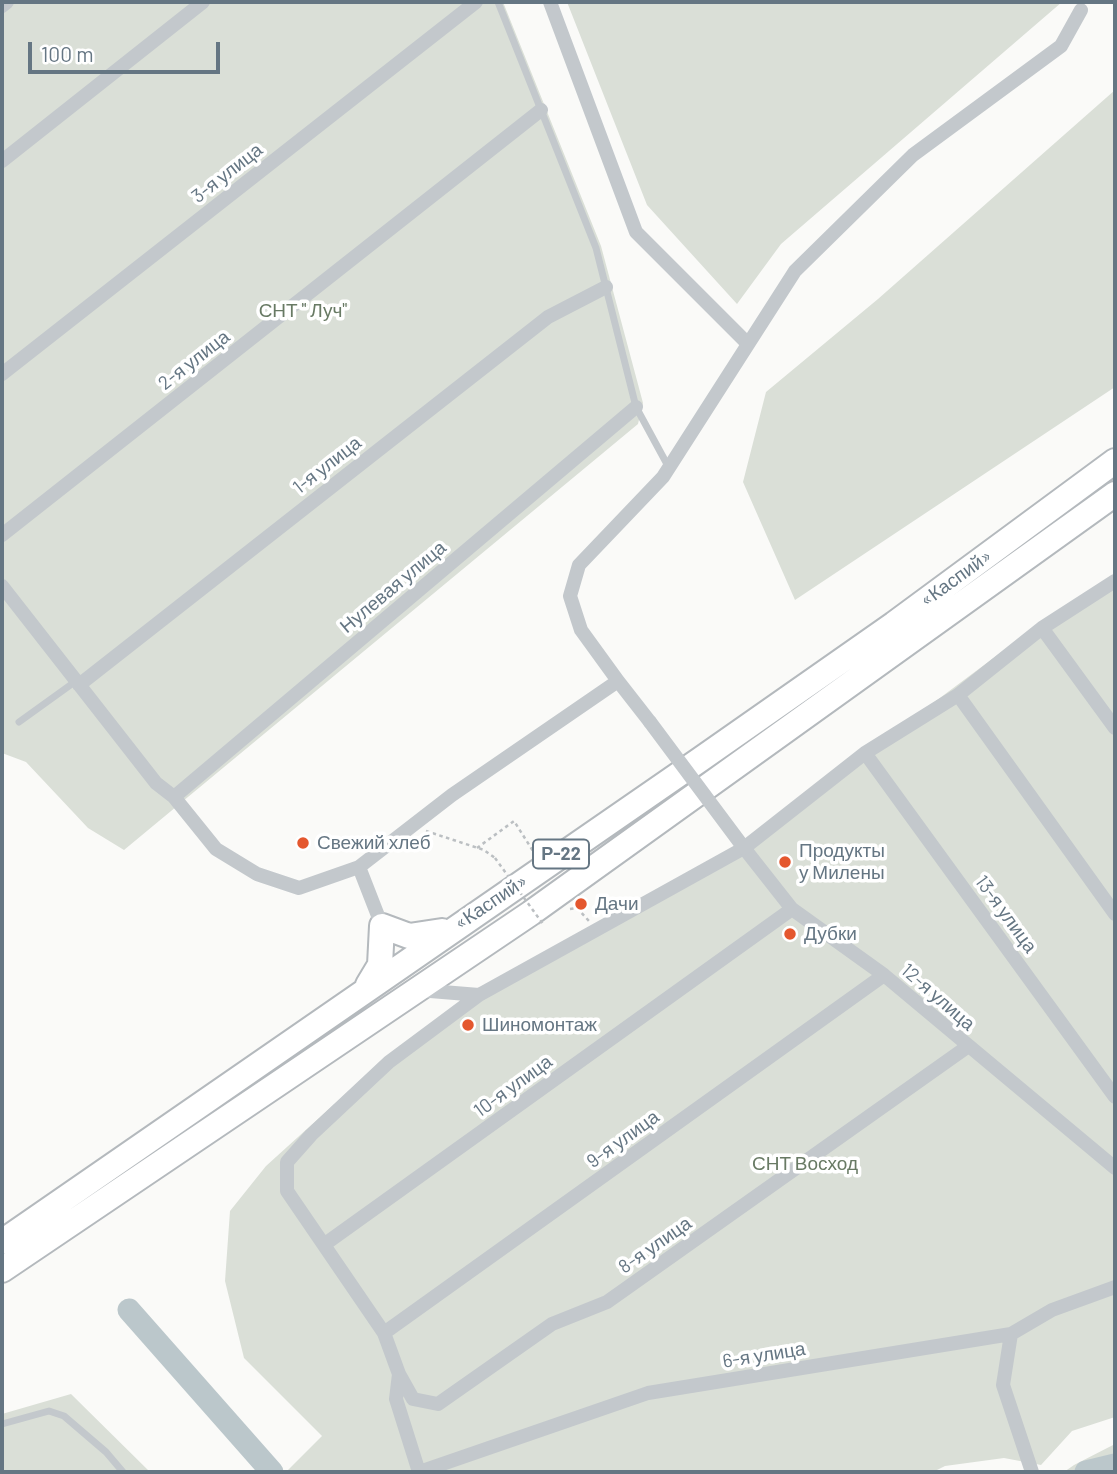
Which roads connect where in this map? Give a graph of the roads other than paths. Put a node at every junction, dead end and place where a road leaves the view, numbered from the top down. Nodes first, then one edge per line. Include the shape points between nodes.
1 (7, 2) edge
2 (203, 2) edge
3 (476, 2) edge
4 (498, 2) edge
5 (550, 2) edge
6 (2, 6) edge
7 (1079, 6) edge
8 (541, 110) junction
9 (2, 161) edge
10 (606, 287) junction
11 (748, 344) junction
12 (2, 374) edge
13 (636, 407) junction
14 (1115, 461) edge
15 (669, 468) junction
16 (1115, 494) edge
17 (2, 536) edge
18 (1115, 581) edge
19 (2, 586) edge
20 (1042, 628) junction
21 (618, 681) junction
22 (77, 683) junction
23 (958, 695) junction
24 (19, 722) dead end
25 (1115, 728) edge
26 (866, 753) junction
27 (174, 797) junction
28 (744, 848) junction
29 (359, 867) junction
30 (792, 909) junction
31 (1115, 914) edge
32 (382, 926) junction
33 (450, 930) junction
34 (884, 975) junction
35 (367, 988) junction
36 (416, 990) junction
37 (479, 995) junction
38 (967, 1047) junction
39 (1115, 1097) edge
40 (1115, 1168) edge
41 (2, 1242) edge
42 (325, 1244) junction
43 (2, 1270) edge
44 (1115, 1287) edge
45 (384, 1333) junction
46 (1011, 1334) junction
47 (399, 1374) junction
48 (2, 1424) edge
49 (123, 1472) edge
50 (419, 1472) edge
51 (1032, 1472) edge

1 - 6 street
2 - 9 street
3 - 12 street, 3-я улица
4 - 8 lane
5 - 11 street via 636,232
7 - 11 street, 12-я улица via 1061,46 913,155 794,271
8 - 10 lane via 596,248
8 - 17 street, 2-я улица
10 - 13 lane
10 - 22 street, 1-я улица via 548,317
11 - 15 street, 12-я улица
13 - 15 lane
13 - 27 street, Нулевая улица
14 - 33 highway, «Каспий» / Р-22 via 883,632
15 - 21 street, 12-я улица via 579,565 570,596 582,630
16 - 36 highway, «Каспий» / Р-22 via 696,796
18 - 20 street, 8-я улица
19 - 22 street
20 - 23 street, 8-я улица
20 - 25 street
21 - 28 street, 12-я улица, bridge
21 - 29 street via 414,822
22 - 24 lane
22 - 27 street via 156,783
23 - 26 street, 8-я улица
23 - 31 street
26 - 28 street, 8-я улица
26 - 39 street, 13-я улица
27 - 29 street via 216,849 257,874 299,888
28 - 30 street, 12-я улица
28 - 37 street, 8-я улица
29 - 32 street
30 - 34 street, 12-я улица
30 - 42 street, 10-я улица
32 - 33 highway via 409,936
32 - 35 highway via 380,965
33 - 35 highway, «Каспий» / Р-22
34 - 38 street, 12-я улица
34 - 45 street, 9-я улица
35 - 41 highway, «Каспий» / Р-22
36 - 37 street
36 - 43 highway, «Каспий» / Р-22
37 - 42 street, 8-я улица via 389,1062 287,1163 287,1191
38 - 40 street, 12-я улица
38 - 47 street, 8-я улица via 607,1302 552,1324 438,1404 413,1399
42 - 45 street, 8-я улица
44 - 46 street, 6-я улица via 1052,1310
45 - 47 street, 8-я улица
46 - 50 street, 6-я улица via 648,1393
46 - 51 street via 1003,1385
47 - 50 street, 6-я улица via 396,1399
48 - 49 lane via 49,1411 64,1416

